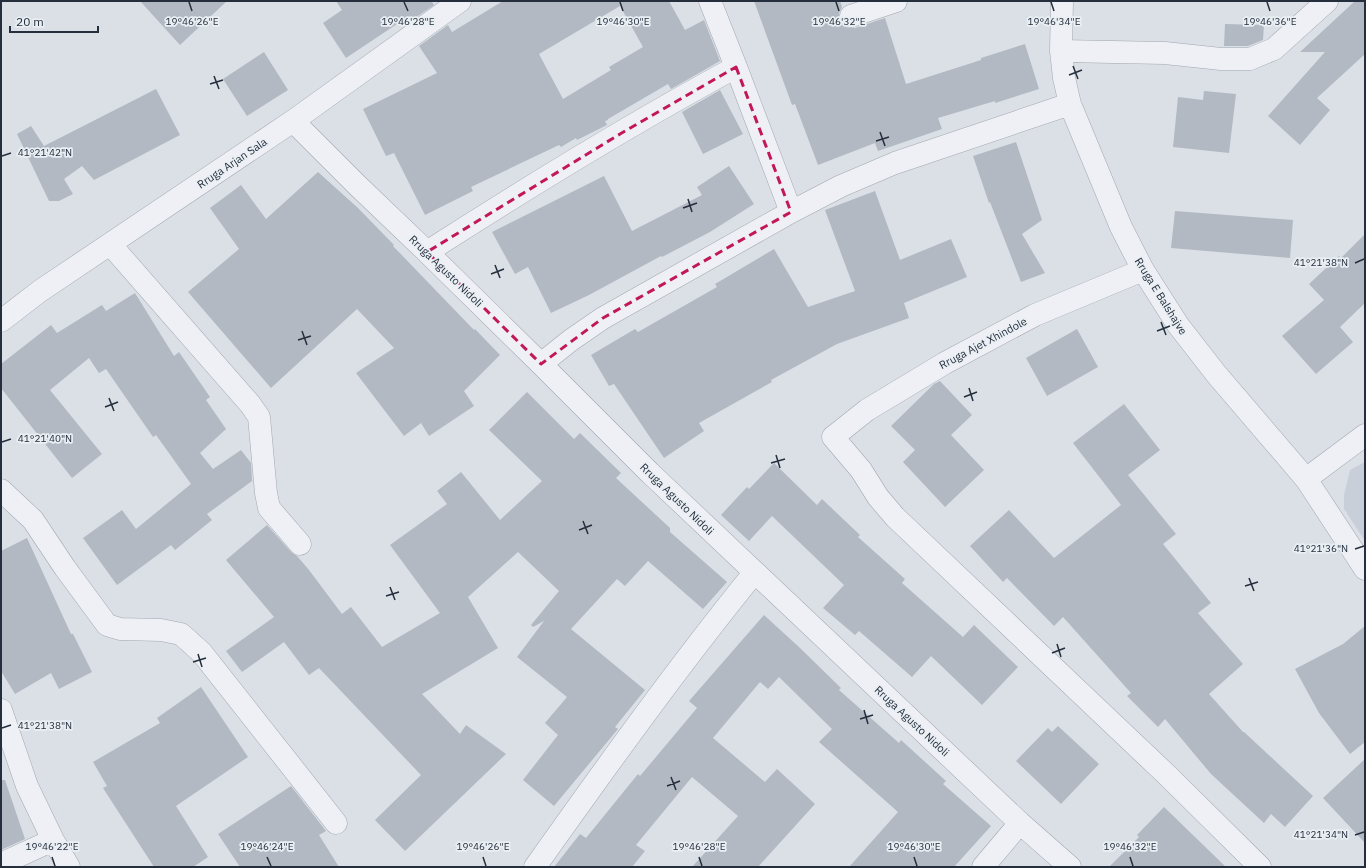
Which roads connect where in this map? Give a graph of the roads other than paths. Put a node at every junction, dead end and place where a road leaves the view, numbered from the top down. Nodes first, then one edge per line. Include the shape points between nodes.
1 (460, 1) edge
2 (710, 1) edge
3 (896, 1) edge
4 (1062, 1) edge
5 (1327, 1) edge
6 (851, 16) dead end
7 (1061, 51) junction
8 (736, 67) junction
9 (1070, 104) junction
10 (293, 121) junction
11 (791, 212) junction
12 (110, 244) junction
13 (427, 252) junction
14 (1143, 270) junction
15 (1, 321) edge
16 (541, 364) junction
17 (1365, 434) edge
18 (1306, 479) junction
19 (1, 490) edge
20 (300, 544) dead end
21 (1365, 568) edge
22 (754, 573) junction
23 (1, 710) edge
24 (336, 823) dead end
25 (1020, 823) junction
26 (54, 840) junction
27 (1, 864) edge
28 (69, 867) edge
29 (535, 867) edge
30 (983, 867) edge
31 (1070, 867) edge
32 (1260, 867) edge

1 - 10 street, Rruga Arjan Sala
2 - 8 street
3 - 6 street
4 - 7 street, Rruga E Balshajve
5 - 7 street via 1274,49 1250,59
7 - 9 street, Rruga E Balshajve
8 - 11 street
8 - 13 street via 497,207
9 - 11 street via 895,163 841,186
9 - 14 street, Rruga E Balshajve via 1121,226
10 - 12 street, Rruga Arjan Sala
10 - 13 street, Rruga Agusto Nidoli
11 - 16 street via 604,318 570,340
12 - 15 street, Rruga Arjan Sala via 40,291
12 - 20 street via 259,417 269,508
13 - 16 street, Rruga Agusto Nidoli
14 - 18 street, Rruga E Balshajve via 1178,325
14 - 32 street, Rruga Ajet Xhindole via 1035,315 945,363 867,410 834,437 895,518 1168,776
16 - 22 street, Rruga Agusto Nidoli
17 - 18 street
18 - 21 street, Rruga E Balshajve
19 - 24 street via 33,520 107,625 120,629 162,630 182,634 202,653
22 - 25 street, Rruga Agusto Nidoli
22 - 29 street via 703,636
23 - 26 street via 27,786
25 - 30 street
25 - 31 street, Rruga Agusto Nidoli
26 - 27 street
26 - 28 street

